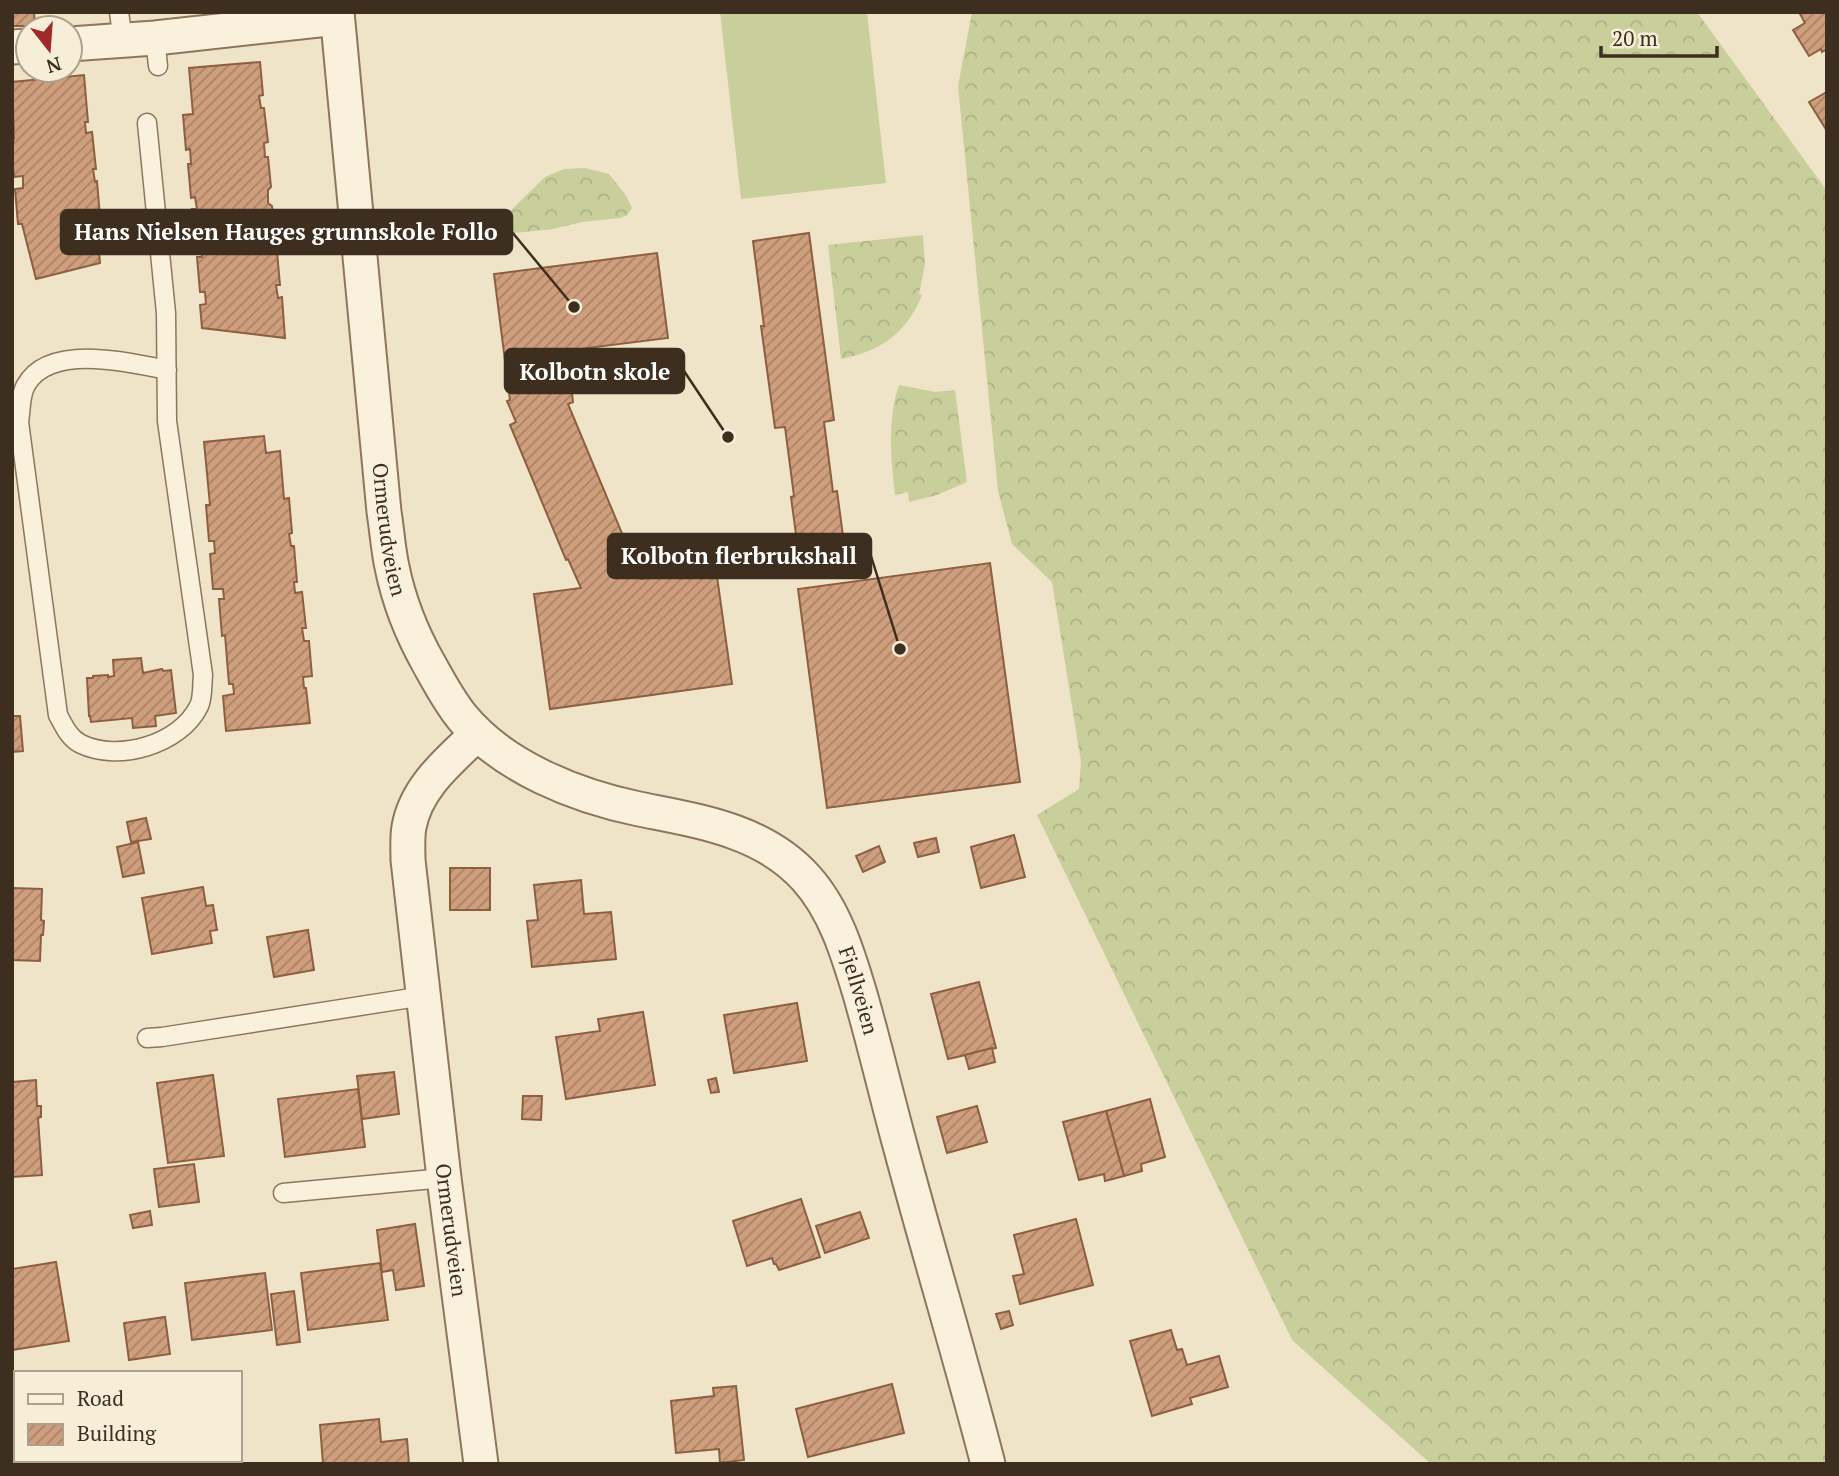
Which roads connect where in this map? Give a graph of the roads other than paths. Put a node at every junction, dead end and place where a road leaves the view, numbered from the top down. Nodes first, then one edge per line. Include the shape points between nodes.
1 (337, 15) edge
2 (121, 26) edge
3 (84, 39) edge
4 (147, 122) dead end
5 (167, 370) junction
6 (477, 734) junction
7 (424, 996) junction
8 (147, 1038) dead end
9 (444, 1178) junction
10 (283, 1193) dead end
11 (481, 1464) edge
12 (988, 1464) edge

1 - 2 street, Ormerudveien via 157,52
1 - 6 street, Ormerudveien via 392,568 420,648 444,692
2 - 3 street, Ormerudveien
4 - 5 lane via 166,313
5 - 5 lane via 122,361 73,360 50,364 24,387 19,422 58,715 66,732 80,743 106,752 139,750 165,738 186,724 200,705 203,675 167,421
6 - 7 street, Ormerudveien via 427,786 409,824 408,860
6 - 12 street, Fjellveien via 505,755 571,790 752,839 781,855 824,901 849,957
7 - 8 lane
7 - 9 street, Ormerudveien
9 - 10 lane
9 - 11 street, Ormerudveien

